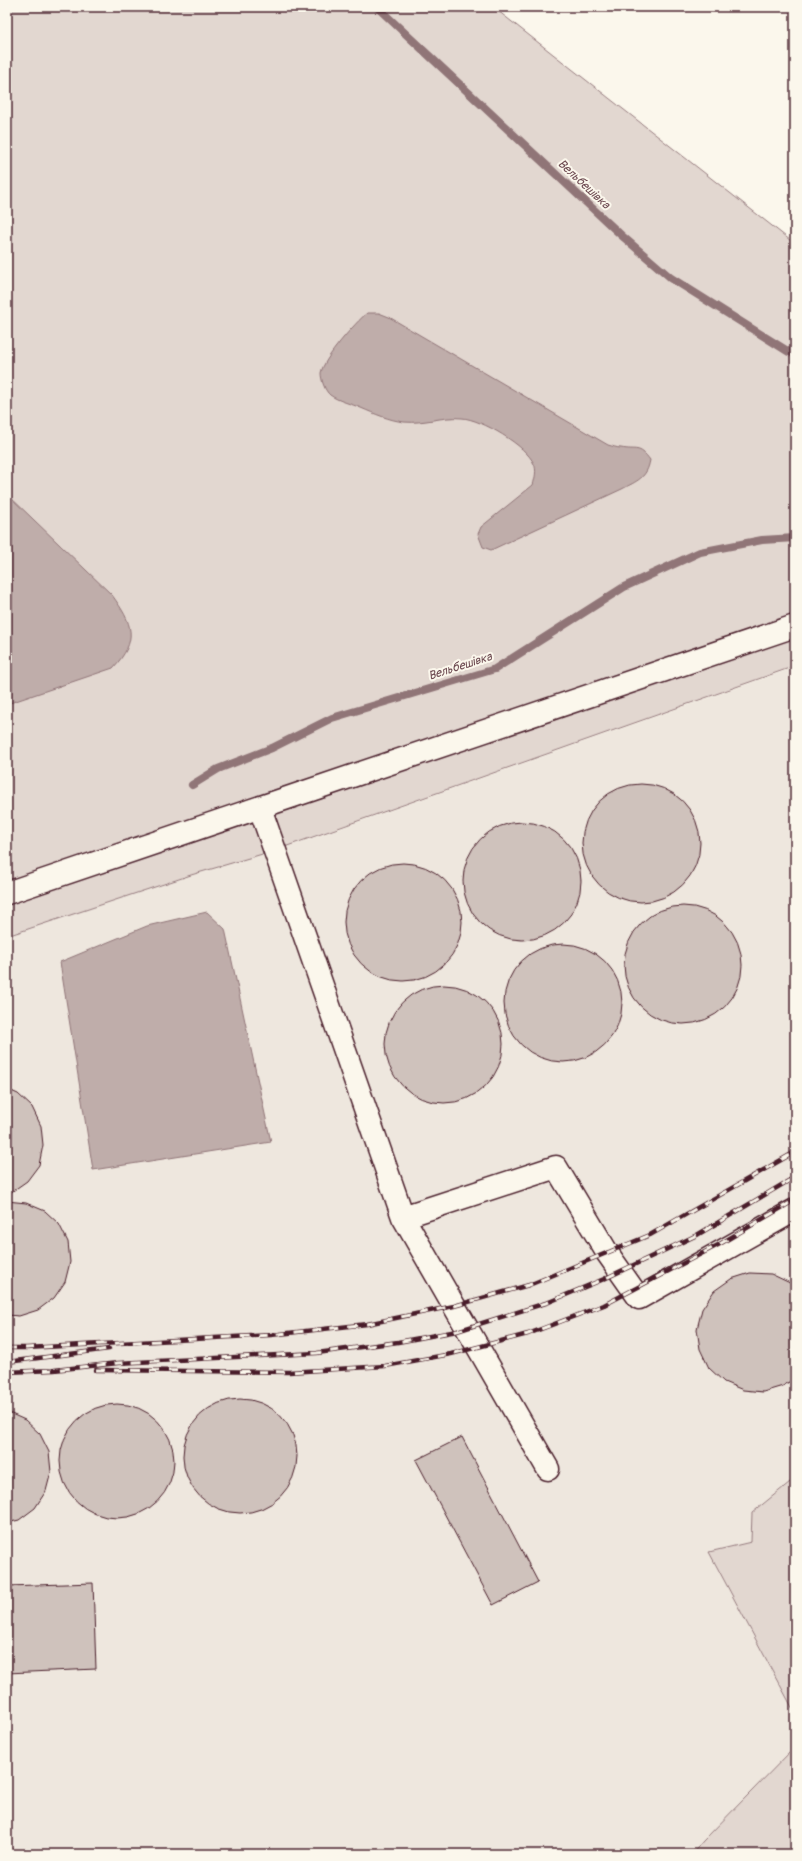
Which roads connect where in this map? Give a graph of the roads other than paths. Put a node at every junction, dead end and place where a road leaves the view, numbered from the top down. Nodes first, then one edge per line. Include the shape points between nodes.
1 (795, 626) edge
2 (260, 808) junction
3 (7, 893) edge
4 (795, 1210) edge
5 (403, 1216) junction
6 (548, 1469) dead end

1 - 2 street
2 - 3 street
2 - 5 street
4 - 5 street via 639,1298 608,1254 556,1167
5 - 6 street

